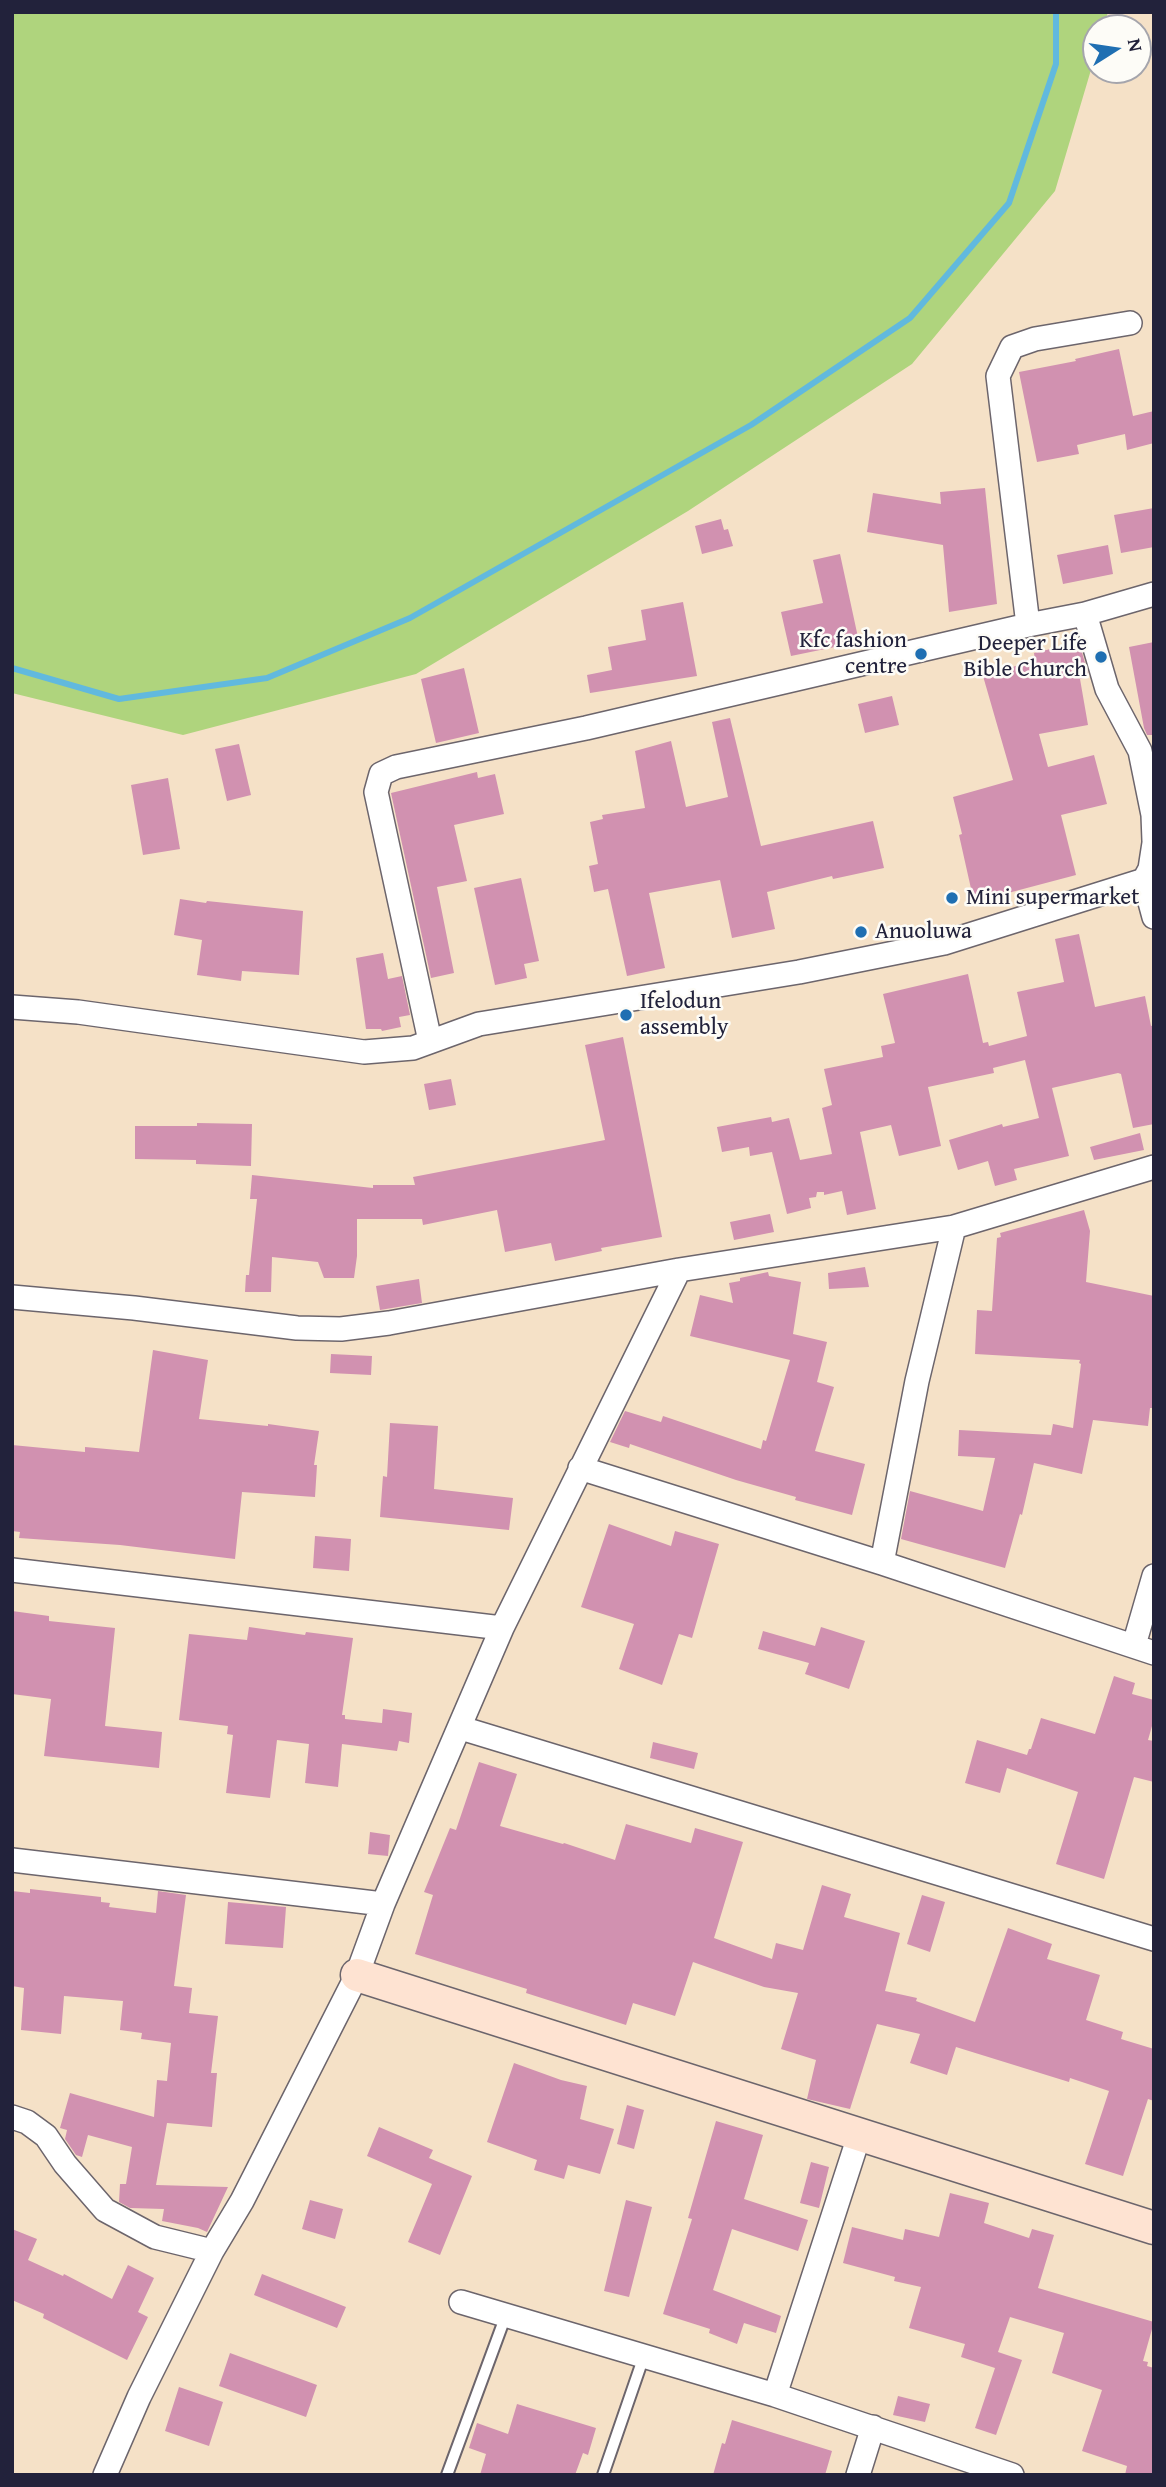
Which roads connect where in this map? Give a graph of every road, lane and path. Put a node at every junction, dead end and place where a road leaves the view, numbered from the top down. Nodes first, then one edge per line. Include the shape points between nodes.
1 (1130, 323) dead end
2 (1154, 594) edge
3 (1085, 614) junction
4 (1028, 625) junction
5 (1154, 842) edge
6 (1149, 878) edge
7 (1154, 917) edge
8 (12, 1007) edge
9 (430, 1041) junction
10 (1154, 1167) edge
11 (954, 1227) junction
12 (680, 1270) junction
13 (12, 1297) edge
14 (580, 1468) junction
15 (882, 1563) junction
16 (12, 1570) edge
17 (1154, 1576) edge
18 (502, 1628) junction
19 (1144, 1649) edge
20 (461, 1728) junction
21 (12, 1860) edge
22 (383, 1904) junction
23 (1154, 1939) edge
24 (357, 1975) junction
25 (12, 2117) edge
26 (859, 2136) junction
27 (1154, 2228) edge
28 (212, 2251) junction
29 (461, 2302) dead end
30 (506, 2315) junction
31 (644, 2356) junction
32 (775, 2395) junction
33 (873, 2427) junction
34 (105, 2475) edge
35 (447, 2475) edge
36 (603, 2475) edge
37 (858, 2475) edge
38 (1012, 2475) edge

1 - 4 street via 1012,347 998,376
2 - 3 street
3 - 4 street
3 - 5 street via 1107,689 1140,751
4 - 9 street via 586,729 396,767 382,775 376,792
5 - 6 street
6 - 7 street
6 - 9 street via 944,943 799,972 479,1024
8 - 9 street via 364,1052 413,1048
10 - 11 street
11 - 12 street
11 - 15 street via 917,1381
12 - 13 street via 341,1329
12 - 14 street
14 - 15 street
14 - 18 street
15 - 19 street
16 - 18 street
17 - 19 street
18 - 20 street
20 - 22 street
20 - 23 street
21 - 22 street
22 - 24 street
24 - 26 street
24 - 28 street
25 - 28 street via 46,2136 105,2210 155,2237
26 - 27 street
26 - 32 street
28 - 34 street
29 - 30 street
30 - 31 street
30 - 35 lane
31 - 32 street
31 - 36 lane
32 - 33 street
33 - 37 street
33 - 38 street

